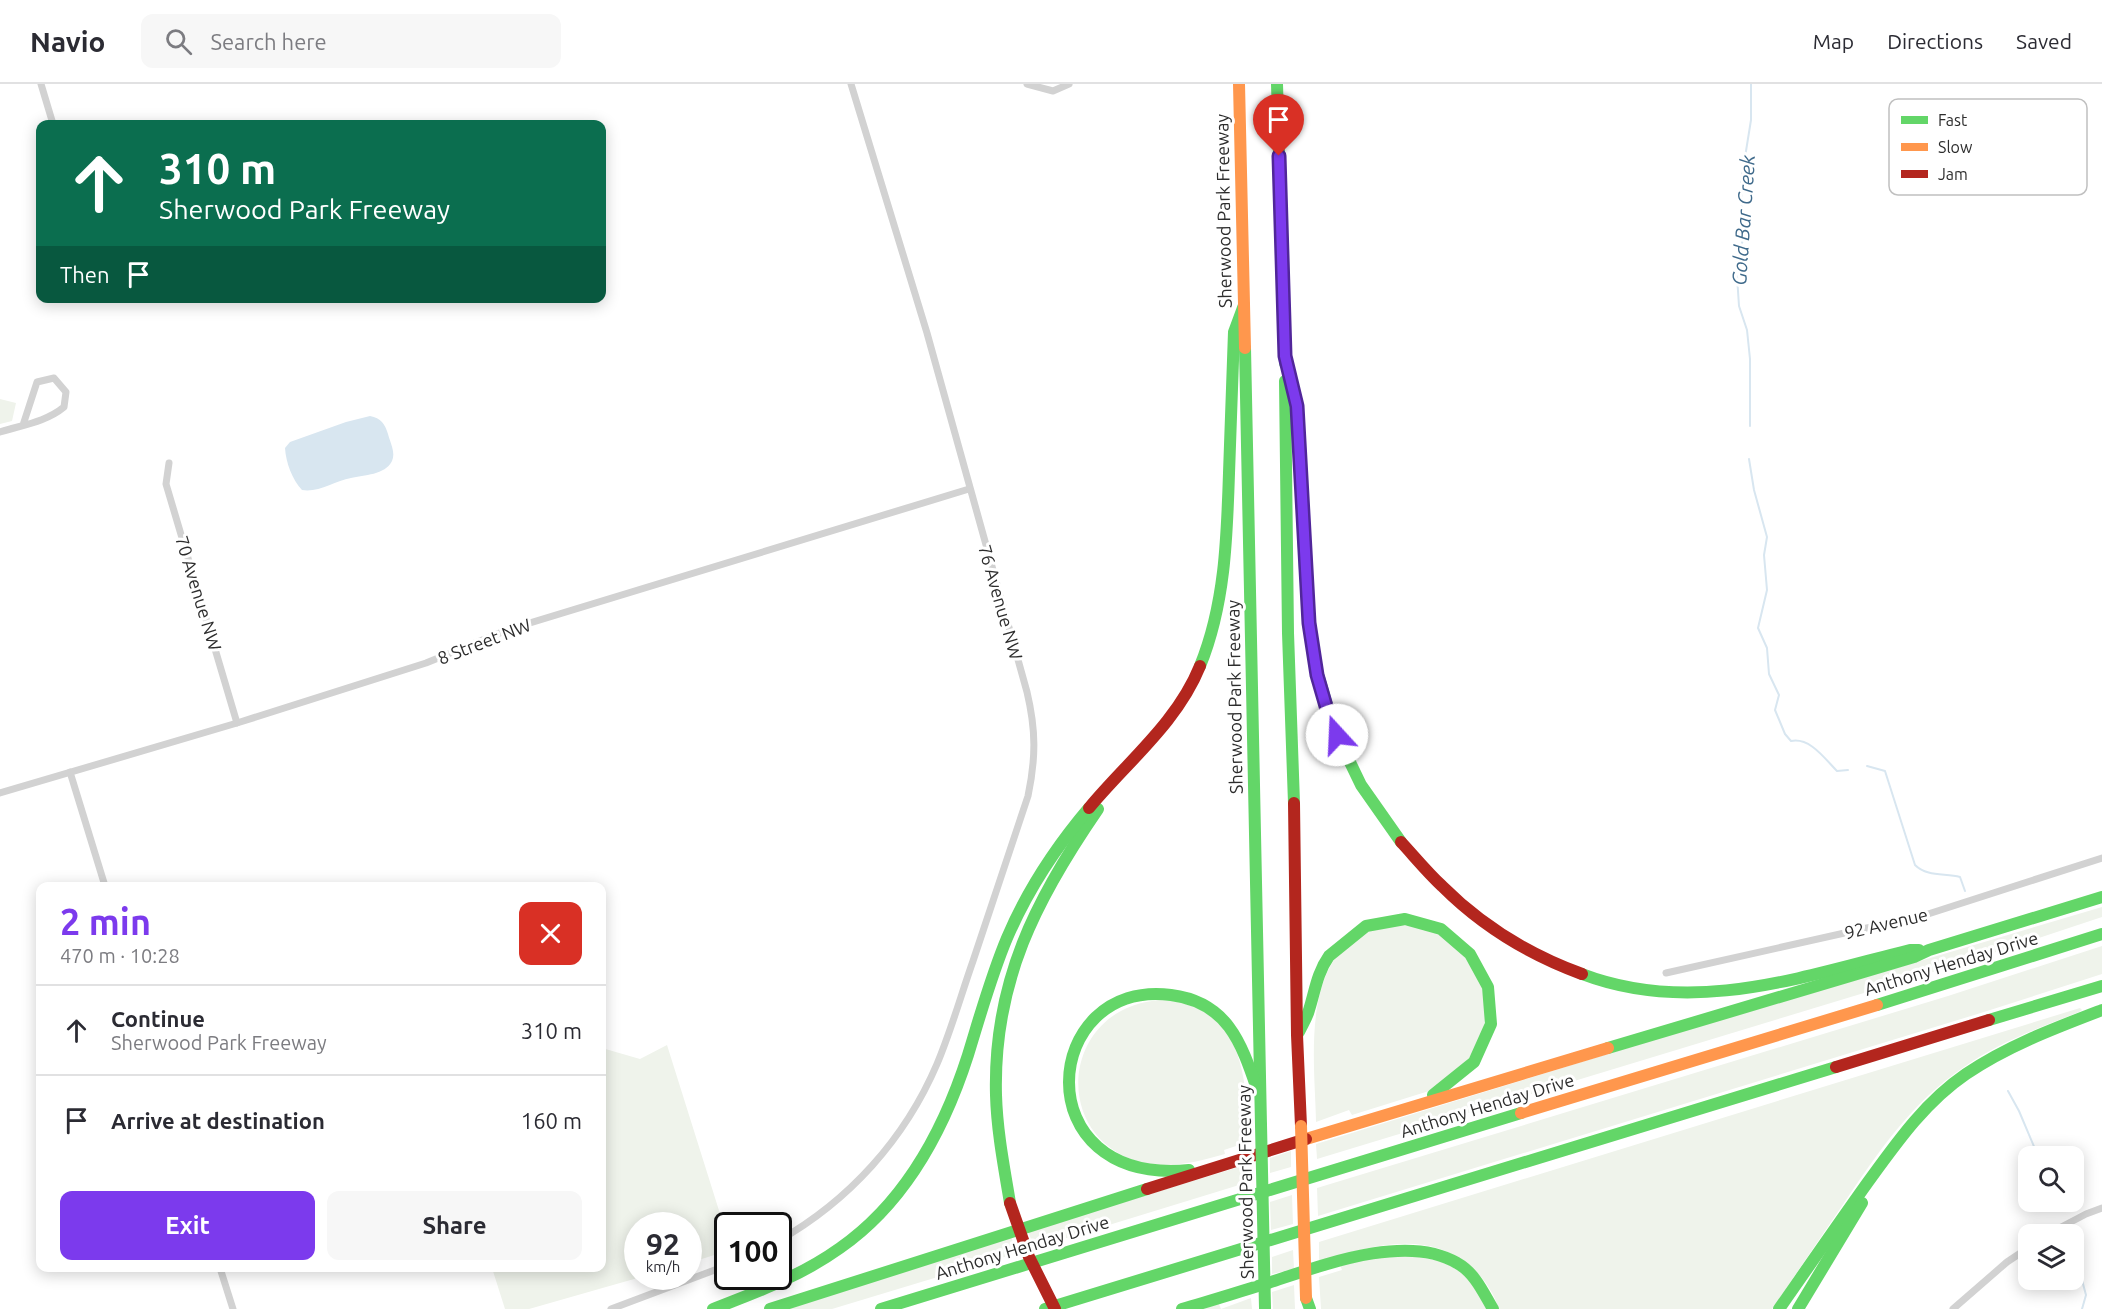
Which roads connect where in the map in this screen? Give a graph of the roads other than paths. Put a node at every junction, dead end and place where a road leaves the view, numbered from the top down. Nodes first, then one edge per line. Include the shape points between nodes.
1 (41, 84) edge
2 (851, 84) edge
3 (1027, 84) edge
4 (1070, 84) edge
5 (1239, 84) edge
6 (1277, 84) edge
7 (52, 120) edge
8 (1244, 305) junction
9 (1285, 356) junction
10 (23, 425) junction
11 (0, 432) edge
12 (169, 464) dead end
13 (969, 489) junction
14 (237, 723) junction
15 (1142, 750) junction
16 (70, 772) junction
17 (0, 793) edge
18 (2102, 858) edge
19 (104, 882) edge
20 (2102, 897) edge
21 (2102, 934) edge
22 (1929, 950) junction
23 (1666, 973) dead end
24 (2102, 986) edge
25 (2102, 1010) edge
26 (1297, 1035) junction
27 (1261, 1100) junction
28 (1409, 1107) junction
29 (1206, 1171) junction
30 (1862, 1190) junction
31 (2102, 1208) edge
32 (2067, 1224) edge
33 (792, 1233) edge
34 (2018, 1255) edge
35 (714, 1270) edge
36 (221, 1272) edge
37 (1307, 1305) edge
38 (233, 1309) edge
39 (611, 1309) edge
40 (713, 1309) edge
41 (770, 1309) edge
42 (881, 1309) edge
43 (1045, 1309) edge
44 (1055, 1309) edge
45 (1182, 1309) edge
46 (1265, 1309) edge
47 (1493, 1309) edge
48 (1779, 1309) edge
49 (1798, 1309) edge
50 (1953, 1309) edge

1 - 7 street
2 - 13 street, 76 Avenue NW via 927,333
3 - 4 street via 1053,91
5 - 8 highway, Sherwood Park Freeway
6 - 9 highway
8 - 15 highway via 1234,332 1227,544 1216,617 1204,657 1179,706
8 - 27 highway, Sherwood Park Freeway
9 - 22 highway via 1297,406 1308,612 1317,675 1330,720 1358,779 1388,827 1461,905 1552,963 1612,985 1665,993 1723,992 1910,950
9 - 26 highway
10 - 10 street via 53,416 64,407 66,392 54,378 37,382
10 - 11 street
12 - 14 street, 70 Avenue NW via 166,484
13 - 14 street, 8 Street NW via 507,630 426,663
13 - 33 street, 76 Avenue NW via 1032,713 1034,764 1028,796 945,1042 910,1116 892,1143 846,1193
14 - 16 street, 8 Street NW
15 - 40 highway via 1075,825 1017,913 990,979 945,1116 904,1189 878,1217 836,1251 792,1277
15 - 44 highway, bridge via 1050,880 1030,920 1016,958 996,1047 998,1138 1010,1203 1030,1260
16 - 17 street, 8 Street NW
16 - 19 street
18 - 23 street, 92 Avenue via 1925,915
20 - 22 highway
21 - 42 highway, Anthony Henday Drive
22 - 28 highway
24 - 43 highway
25 - 30 highway via 1993,1058 1949,1087 1914,1119
26 - 28 highway via 1309,1012 1320,971 1346,938 1368,926 1399,919 1429,923 1445,931 1479,962 1486,978 1491,998 1488,1033 1476,1058 1461,1076
26 - 37 highway, bridge
27 - 29 highway via 1237,1036 1200,1002 1171,994 1138,996 1108,1009 1083,1033 1071,1060 1068,1087 1078,1123 1095,1146 1133,1168
27 - 46 highway, Sherwood Park Freeway, bridge
28 - 29 highway
29 - 41 highway
30 - 48 highway
30 - 49 highway via 1863,1201
31 - 32 street
34 - 50 street
35 - 39 street
36 - 38 street
45 - 47 highway via 1389,1250 1440,1256 1462,1267 1478,1281

